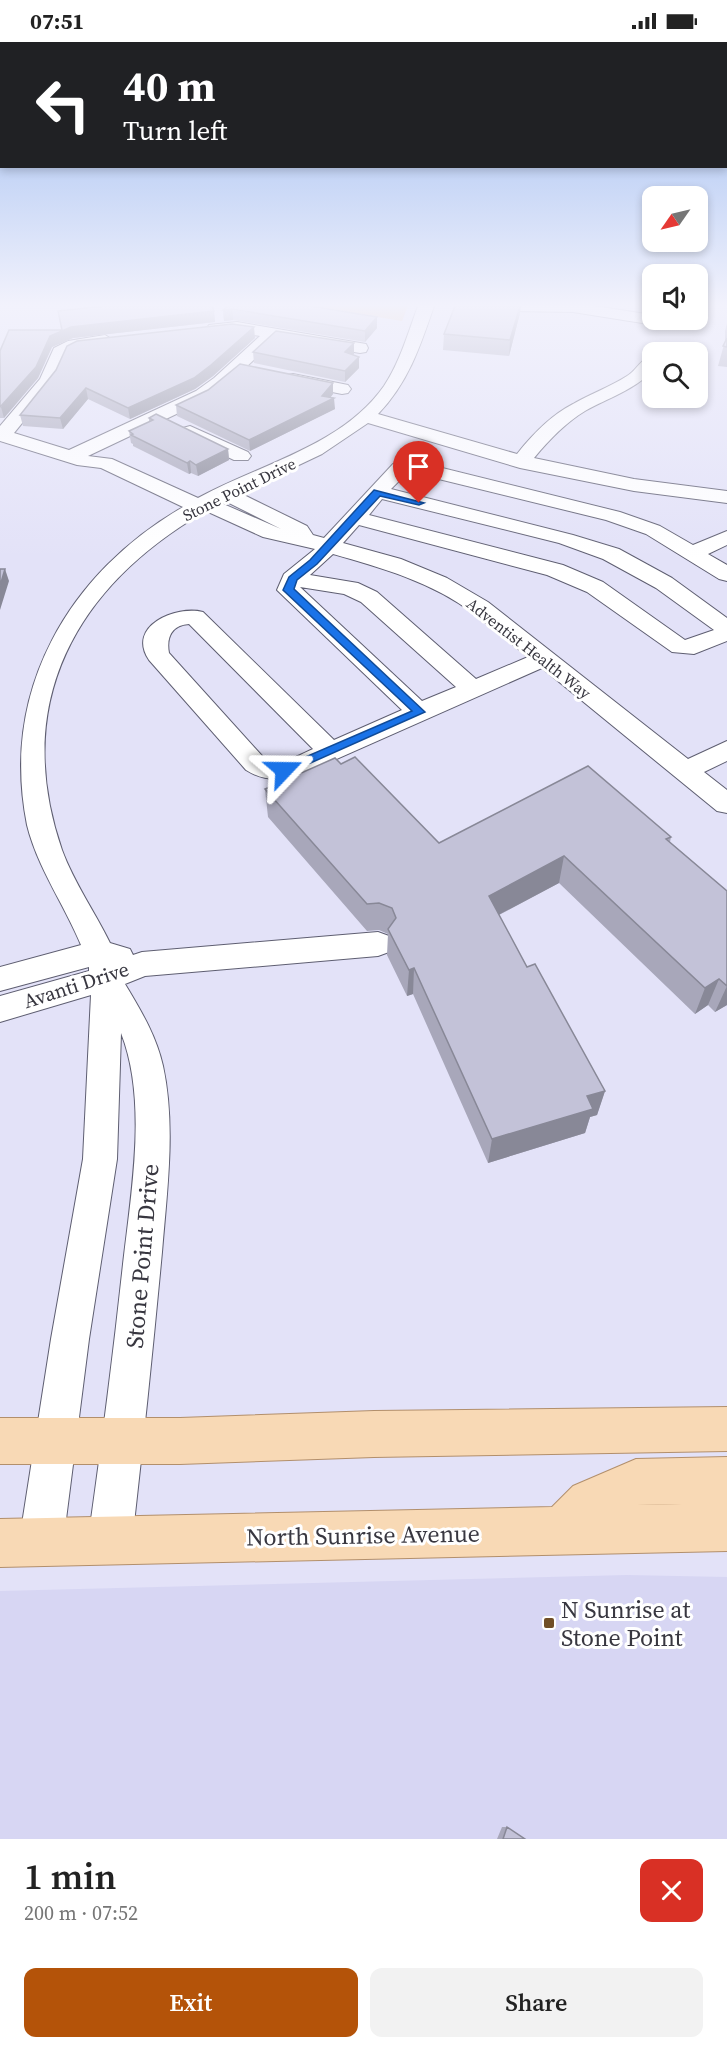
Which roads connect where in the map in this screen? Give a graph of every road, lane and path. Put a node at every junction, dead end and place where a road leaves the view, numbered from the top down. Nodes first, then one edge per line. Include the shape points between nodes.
1 (40, 390) edge
2 (208, 390) edge
3 (390, 390) edge
4 (615, 390) edge
5 (158, 416) junction
6 (364, 416) junction
7 (1, 435) edge
8 (241, 456) dead end
9 (77, 459) junction
10 (520, 462) junction
11 (378, 492) junction
12 (727, 497) edge
13 (203, 505) junction
14 (354, 517) junction
15 (727, 537) edge
16 (328, 546) junction
17 (693, 553) junction
18 (727, 574) edge
19 (292, 579) junction
20 (727, 631) edge
21 (544, 658) junction
22 (473, 689) junction
23 (419, 712) junction
24 (727, 750) edge
25 (330, 751) junction
26 (685, 771) junction
27 (727, 804) edge
28 (378, 944) dead end
29 (104, 965) junction
30 (3, 993) edge
31 (727, 1430) edge
32 (0, 1441) edge
33 (56, 1441) junction
34 (123, 1441) junction
35 (727, 1480) edge
36 (727, 1527) edge
37 (563, 1529) junction
38 (110, 1541) junction
39 (21, 1543) edge

1 - 7 street
2 - 5 street
3 - 6 street, Stone Point Drive
4 - 10 street via 560,420
5 - 8 street
5 - 9 street
6 - 10 street
6 - 13 street, Stone Point Drive via 317,450
7 - 9 street
9 - 13 street, Adventist Health Way via 89,472 110,474
10 - 12 street via 625,484
11 - 14 street
11 - 17 street via 400,468 410,466 612,516 653,530
11 - 20 street via 611,554 664,583
13 - 16 street, Adventist Health Way via 270,533
13 - 29 street, Stone Point Drive via 152,535 105,578 70,623 39,692 34,716 34,797 61,879
14 - 16 street
14 - 20 street via 555,570 595,587 680,647 694,647
15 - 17 street
16 - 19 street
16 - 21 street, Adventist Health Way via 393,564 439,583 480,607
17 - 18 street
19 - 22 street via 350,588 369,597
19 - 23 street via 288,590
21 - 22 street
21 - 26 street, Adventist Health Way
22 - 23 street
23 - 25 street
24 - 26 street
25 - 25 street via 284,770 269,772 255,764 157,655 157,636 169,621 195,617
26 - 27 street, Adventist Health Way
28 - 29 street, Avanti Drive
29 - 30 street, Avanti Drive
29 - 33 street via 100,1159
29 - 34 street, Stone Point Drive via 141,1044 151,1124 149,1188
31 - 34 main road
32 - 33 main road
33 - 34 main road
33 - 39 street
34 - 38 street, Stone Point Drive
35 - 37 main road via 636,1482 590,1503
36 - 37 main road, North Sunrise Avenue
37 - 38 main road, North Sunrise Avenue
38 - 39 main road, North Sunrise Avenue

